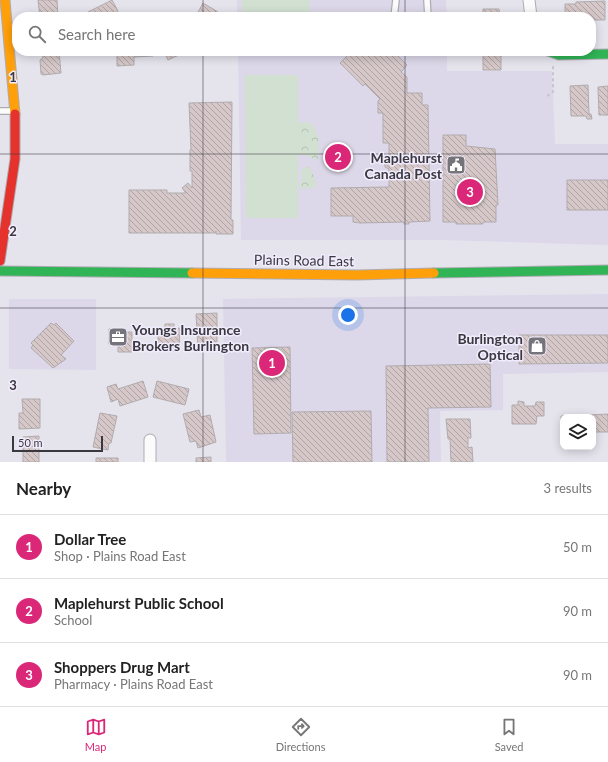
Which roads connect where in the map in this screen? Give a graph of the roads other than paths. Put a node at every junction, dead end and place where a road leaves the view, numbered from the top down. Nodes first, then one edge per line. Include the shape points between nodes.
1 (5, 0) edge
2 (396, 0) edge
3 (427, 0) edge
4 (529, 0) edge
5 (395, 12) edge
6 (428, 12) edge
7 (530, 12) edge
8 (596, 54) edge
9 (608, 54) edge
10 (0, 110) edge
11 (16, 111) junction
12 (0, 261) edge
13 (0, 270) edge
14 (608, 270) edge
15 (150, 440) dead end
16 (150, 462) edge

1 - 11 main road
2 - 5 lane
3 - 6 lane
4 - 7 street
8 - 9 main road
10 - 11 lane
11 - 12 main road via 15,159
13 - 14 main road, Plains Road East via 357,275
15 - 16 street

